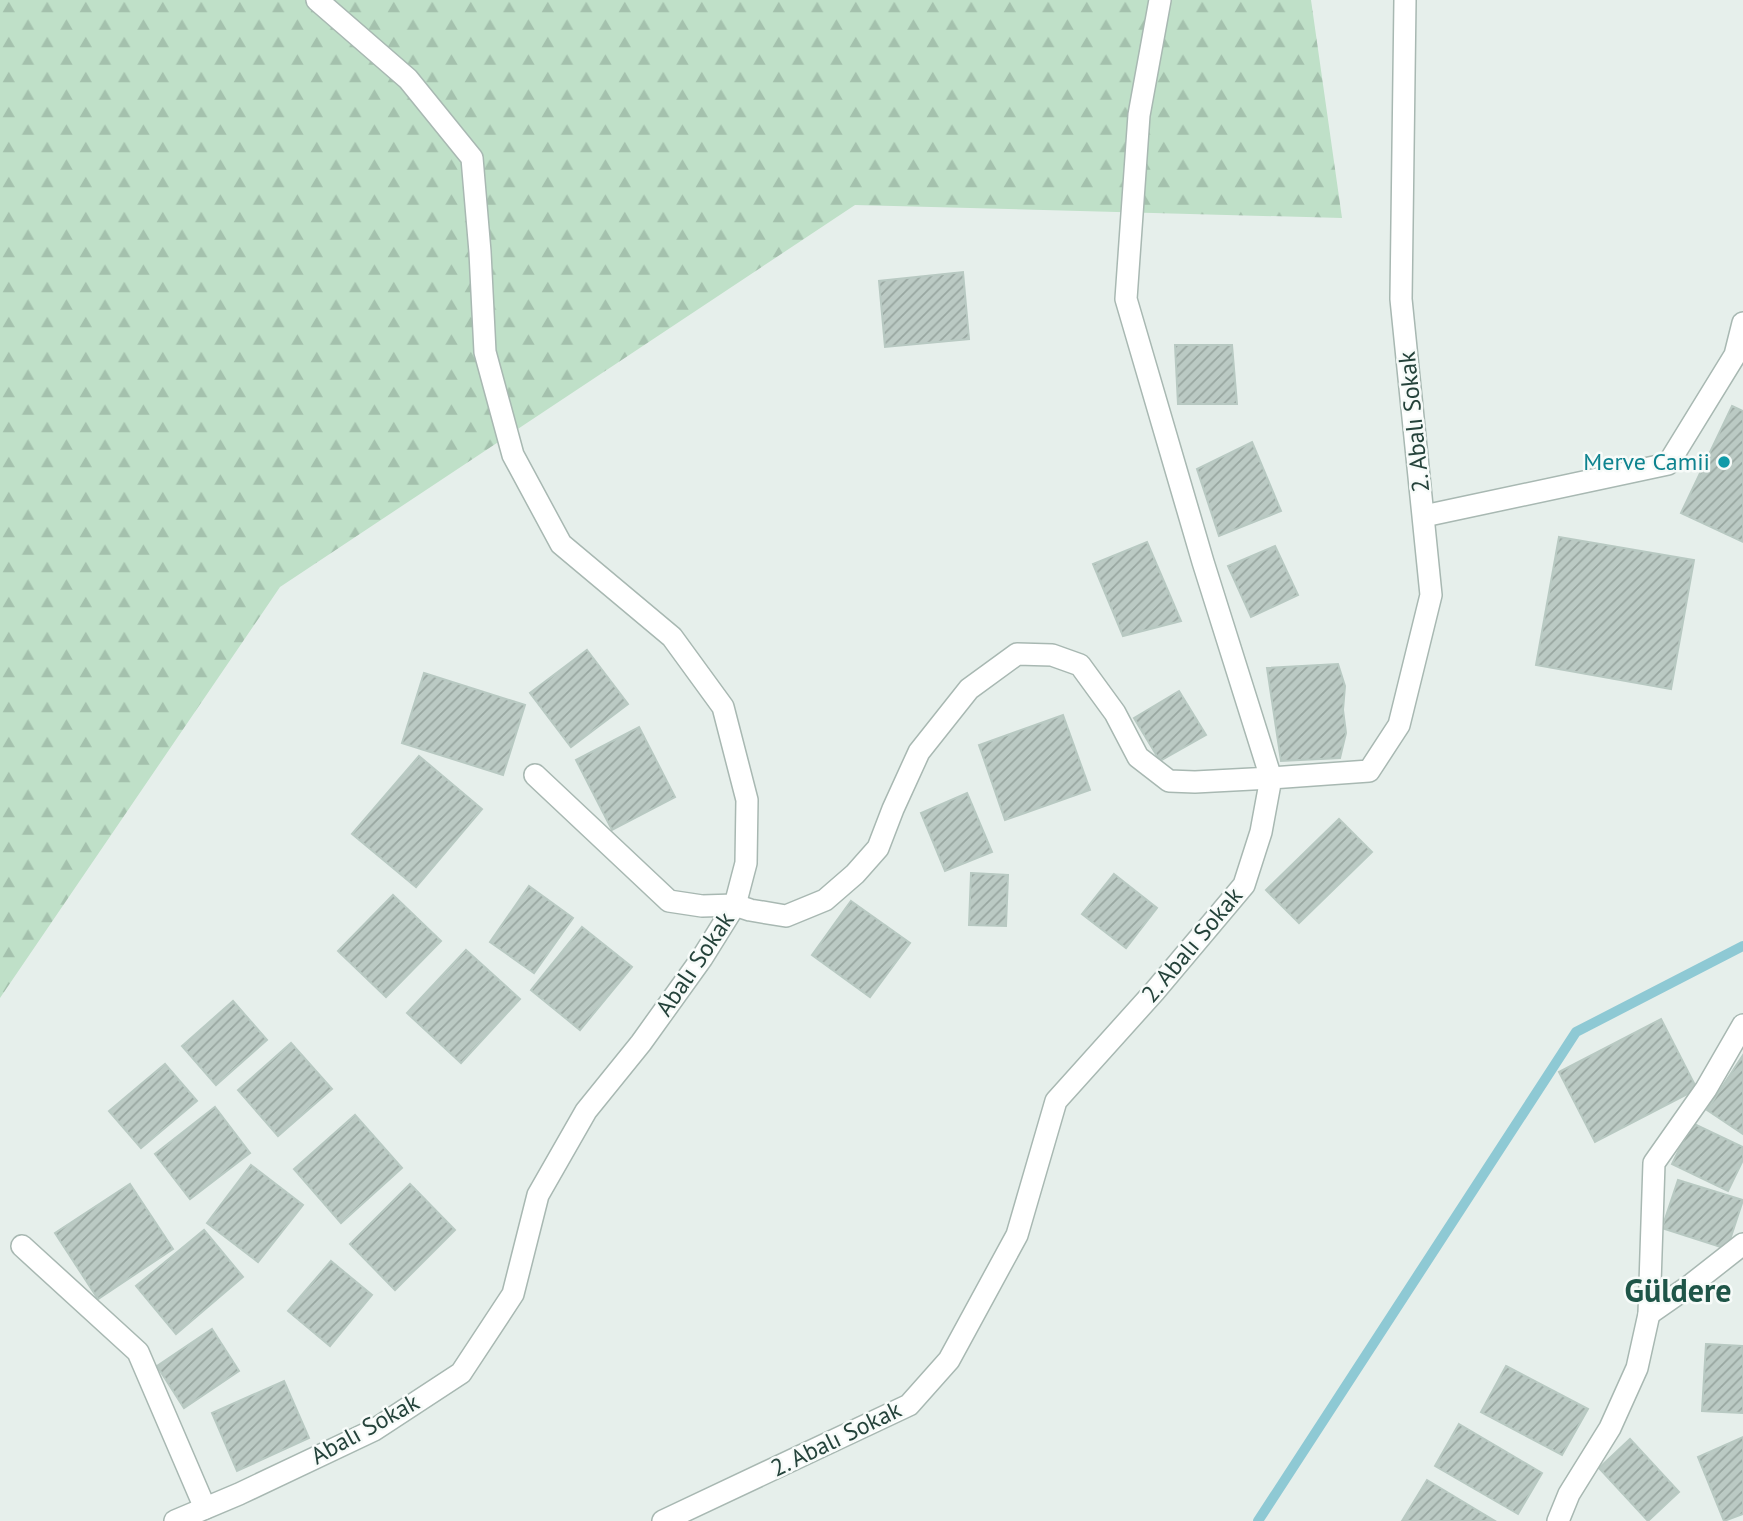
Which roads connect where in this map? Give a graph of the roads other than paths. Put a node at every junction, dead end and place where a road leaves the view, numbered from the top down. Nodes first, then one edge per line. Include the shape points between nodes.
1 (317, 0) edge
2 (1160, 0) edge
3 (1405, 0) edge
4 (1743, 323) edge
5 (1424, 516) junction
6 (535, 775) dead end
7 (1270, 778) junction
8 (735, 905) junction
9 (1743, 1025) edge
10 (1743, 1244) edge
11 (22, 1246) dead end
12 (1649, 1314) junction
13 (205, 1508) junction
14 (176, 1521) edge
15 (663, 1521) edge
16 (1558, 1521) edge

1 - 8 street via 408,79 472,158 485,352 513,455 561,544 672,637 723,707 747,800 746,863
2 - 7 street via 1139,115 1126,299
3 - 5 street, 2. Abalı Sokak via 1401,299
4 - 5 street via 1735,355 1668,464
5 - 7 street, 2. Abalı Sokak via 1431,594 1399,725 1369,771
6 - 8 street via 669,901
7 - 8 street, Abalı Sokak via 1169,781 1138,757 1115,713 1080,665 1052,655 1017,654 969,689 919,752 878,848 855,874 825,900 786,916
7 - 15 street, 2. Abalı Sokak via 1261,832 1244,885 1056,1101 1017,1235 949,1360 909,1405
8 - 13 street, Abalı Sokak via 641,1043 586,1111 538,1195 513,1294 461,1373 374,1430
9 - 12 street via 1706,1089 1654,1163
10 - 12 street
11 - 13 street via 138,1352
12 - 16 street via 1637,1368 1610,1428 1569,1494
13 - 14 street, Abalı Sokak

